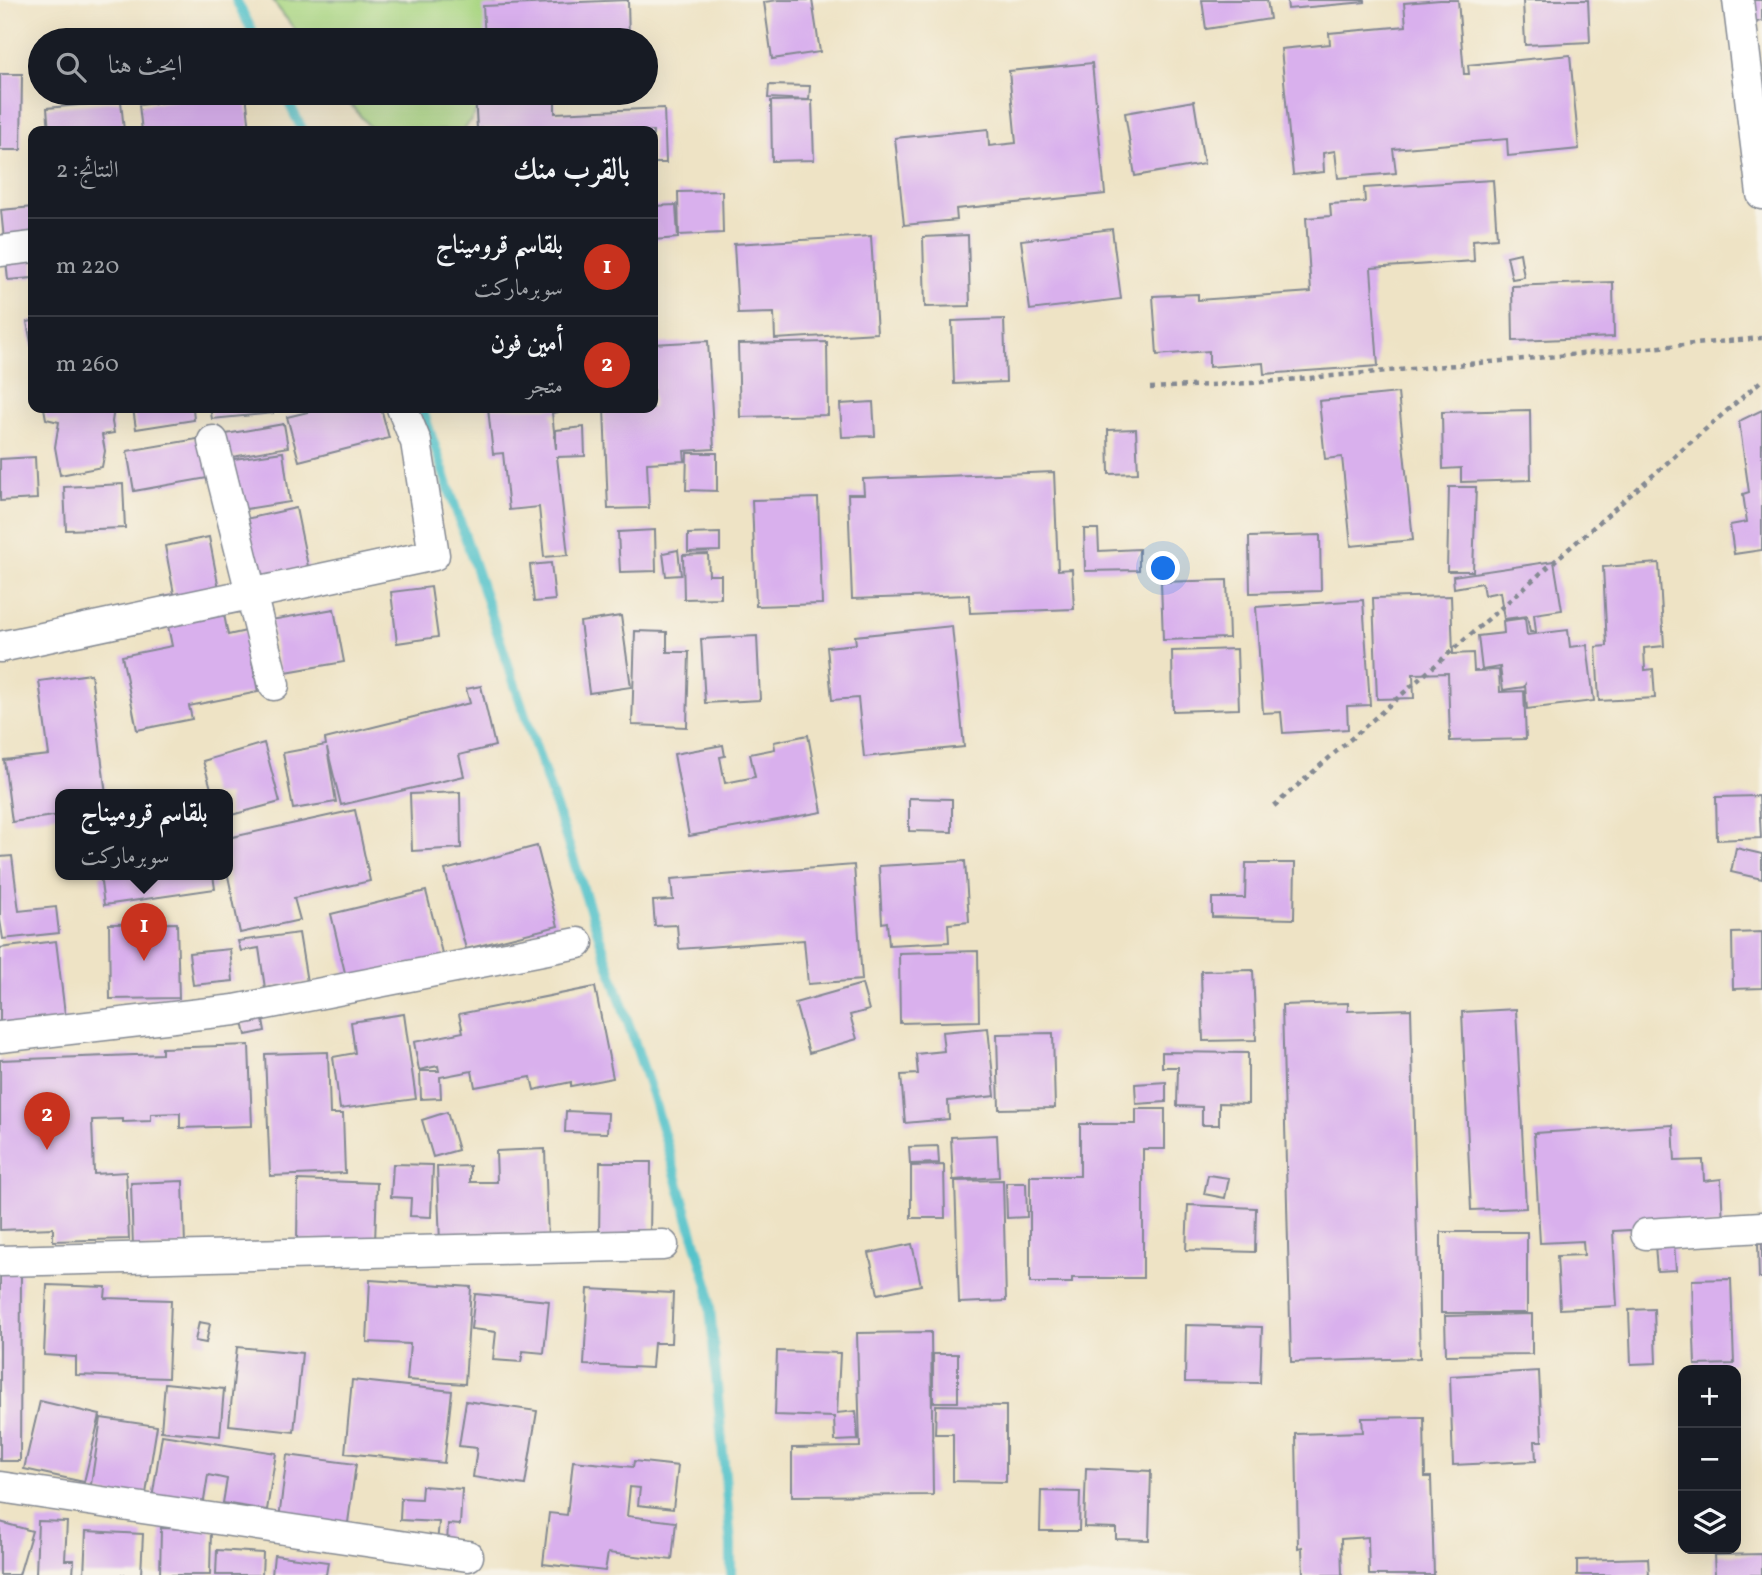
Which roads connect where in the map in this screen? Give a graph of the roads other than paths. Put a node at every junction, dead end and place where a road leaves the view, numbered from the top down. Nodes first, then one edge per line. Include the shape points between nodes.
1 (1738, 0) edge
2 (1762, 194) edge
3 (28, 248) edge
4 (0, 251) edge
5 (404, 413) edge
6 (213, 442) dead end
7 (250, 594) junction
8 (0, 647) edge
9 (274, 685) dead end
10 (578, 943) dead end
11 (0, 1037) edge
12 (1762, 1227) edge
13 (1646, 1234) dead end
14 (663, 1245) dead end
15 (0, 1261) edge
16 (0, 1487) edge
17 (468, 1556) dead end

1 - 2 street
3 - 4 street
5 - 7 street via 416,442 434,555
6 - 7 street
7 - 8 street
7 - 9 street
10 - 11 street via 235,1010
12 - 13 street
14 - 15 street
16 - 17 street

